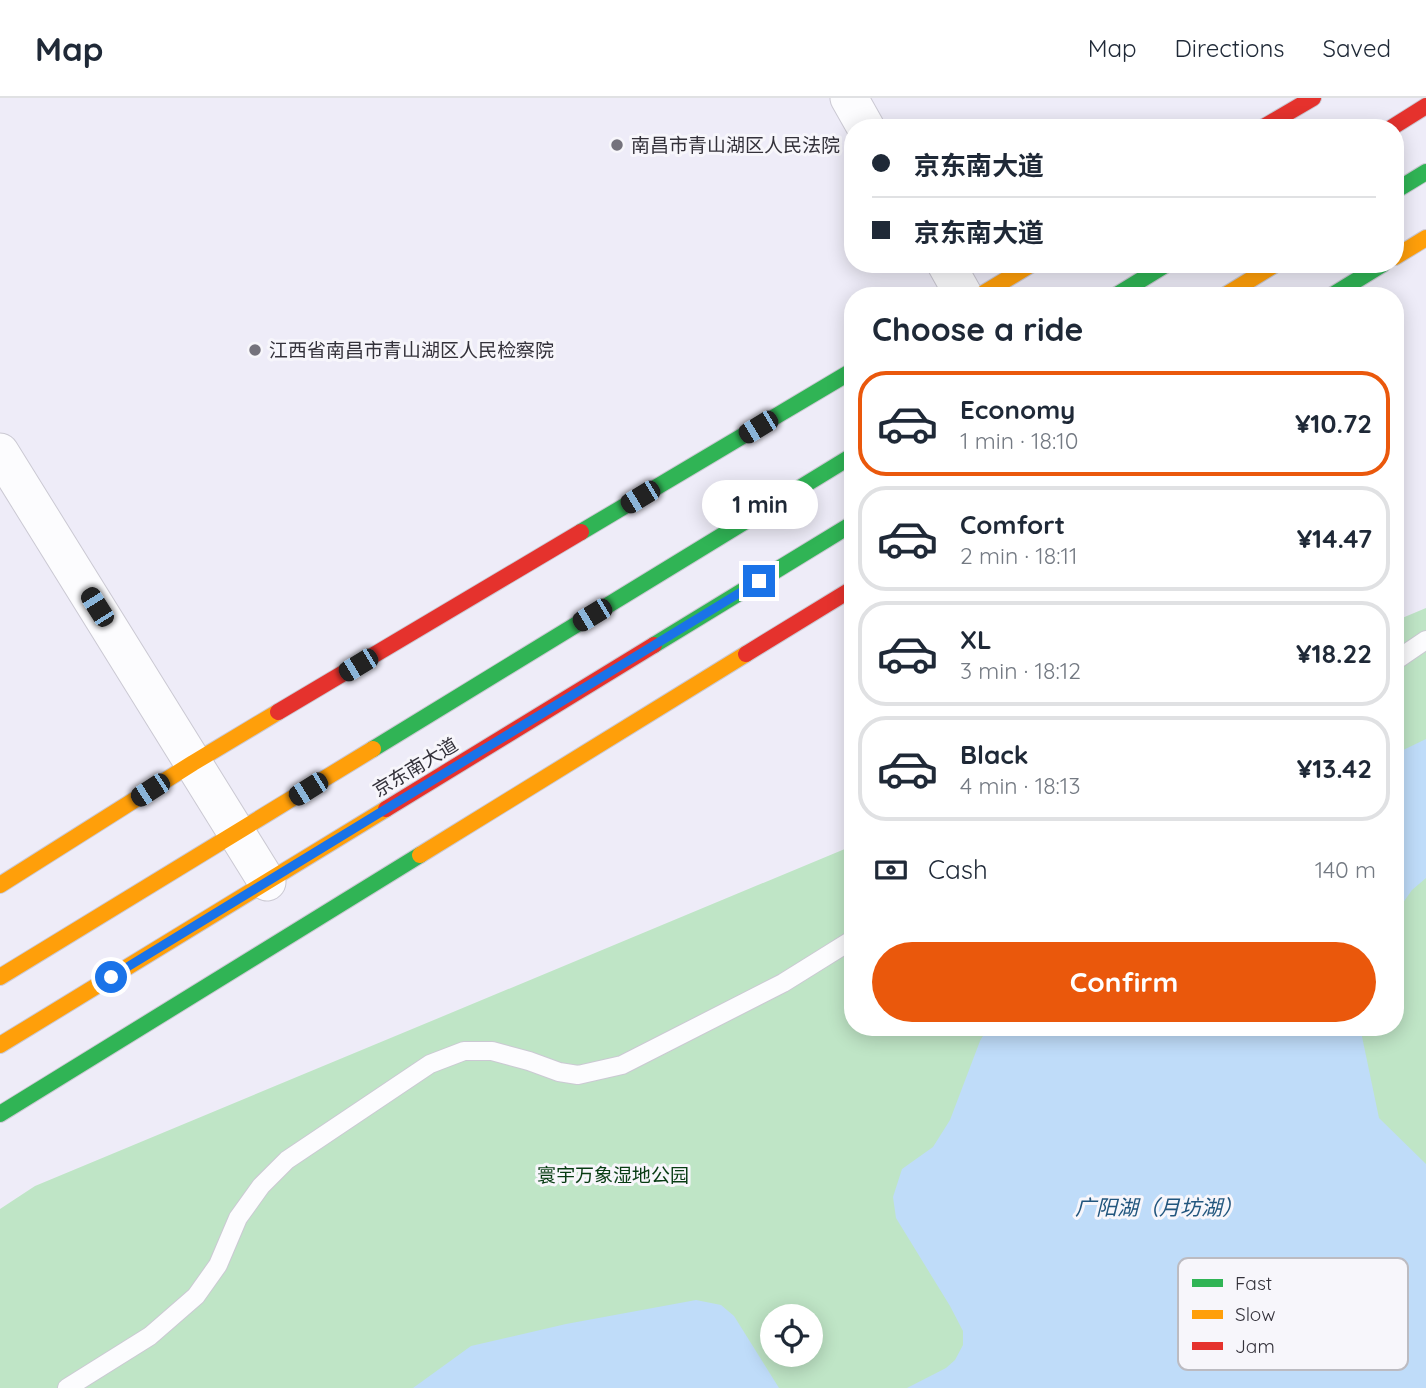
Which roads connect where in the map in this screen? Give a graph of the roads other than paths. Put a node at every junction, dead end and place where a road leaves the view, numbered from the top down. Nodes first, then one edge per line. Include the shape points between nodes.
1 (849, 98) edge
2 (1312, 98) edge
3 (1426, 106) edge
4 (861, 119) edge
5 (1277, 119) edge
6 (1404, 120) edge
7 (1426, 172) edge
8 (1404, 185) edge
9 (1426, 238) edge
10 (1404, 251) edge
11 (1017, 273) edge
12 (1152, 273) edge
13 (1261, 273) edge
14 (1368, 273) edge
15 (994, 287) edge
16 (1130, 287) edge
17 (1239, 287) edge
18 (1346, 287) edge
19 (844, 376) edge
20 (0, 452) edge
21 (844, 461) edge
22 (844, 529) edge
23 (844, 594) edge
24 (1426, 640) edge
25 (1404, 655) edge
26 (193, 763) junction
27 (237, 832) junction
28 (267, 882) junction
29 (0, 884) edge
30 (844, 945) edge
31 (0, 977) edge
32 (0, 1045) edge
33 (0, 1114) edge
34 (67, 1388) edge

1 - 4 street
2 - 5 street
3 - 6 street
7 - 8 street
9 - 10 street
11 - 15 street
12 - 16 street
13 - 17 street
14 - 18 street
19 - 26 street
20 - 26 street
21 - 27 street, 京东南大道
22 - 28 street, 京东南大道
23 - 33 street
24 - 25 lane
26 - 27 street
26 - 29 street
27 - 28 street
27 - 31 street, 京东南大道
28 - 32 street, 京东南大道
30 - 34 lane via 783,983 622,1065 578,1075 492,1051 464,1051 430,1064 287,1160 238,1218 218,1265 196,1296 150,1336

